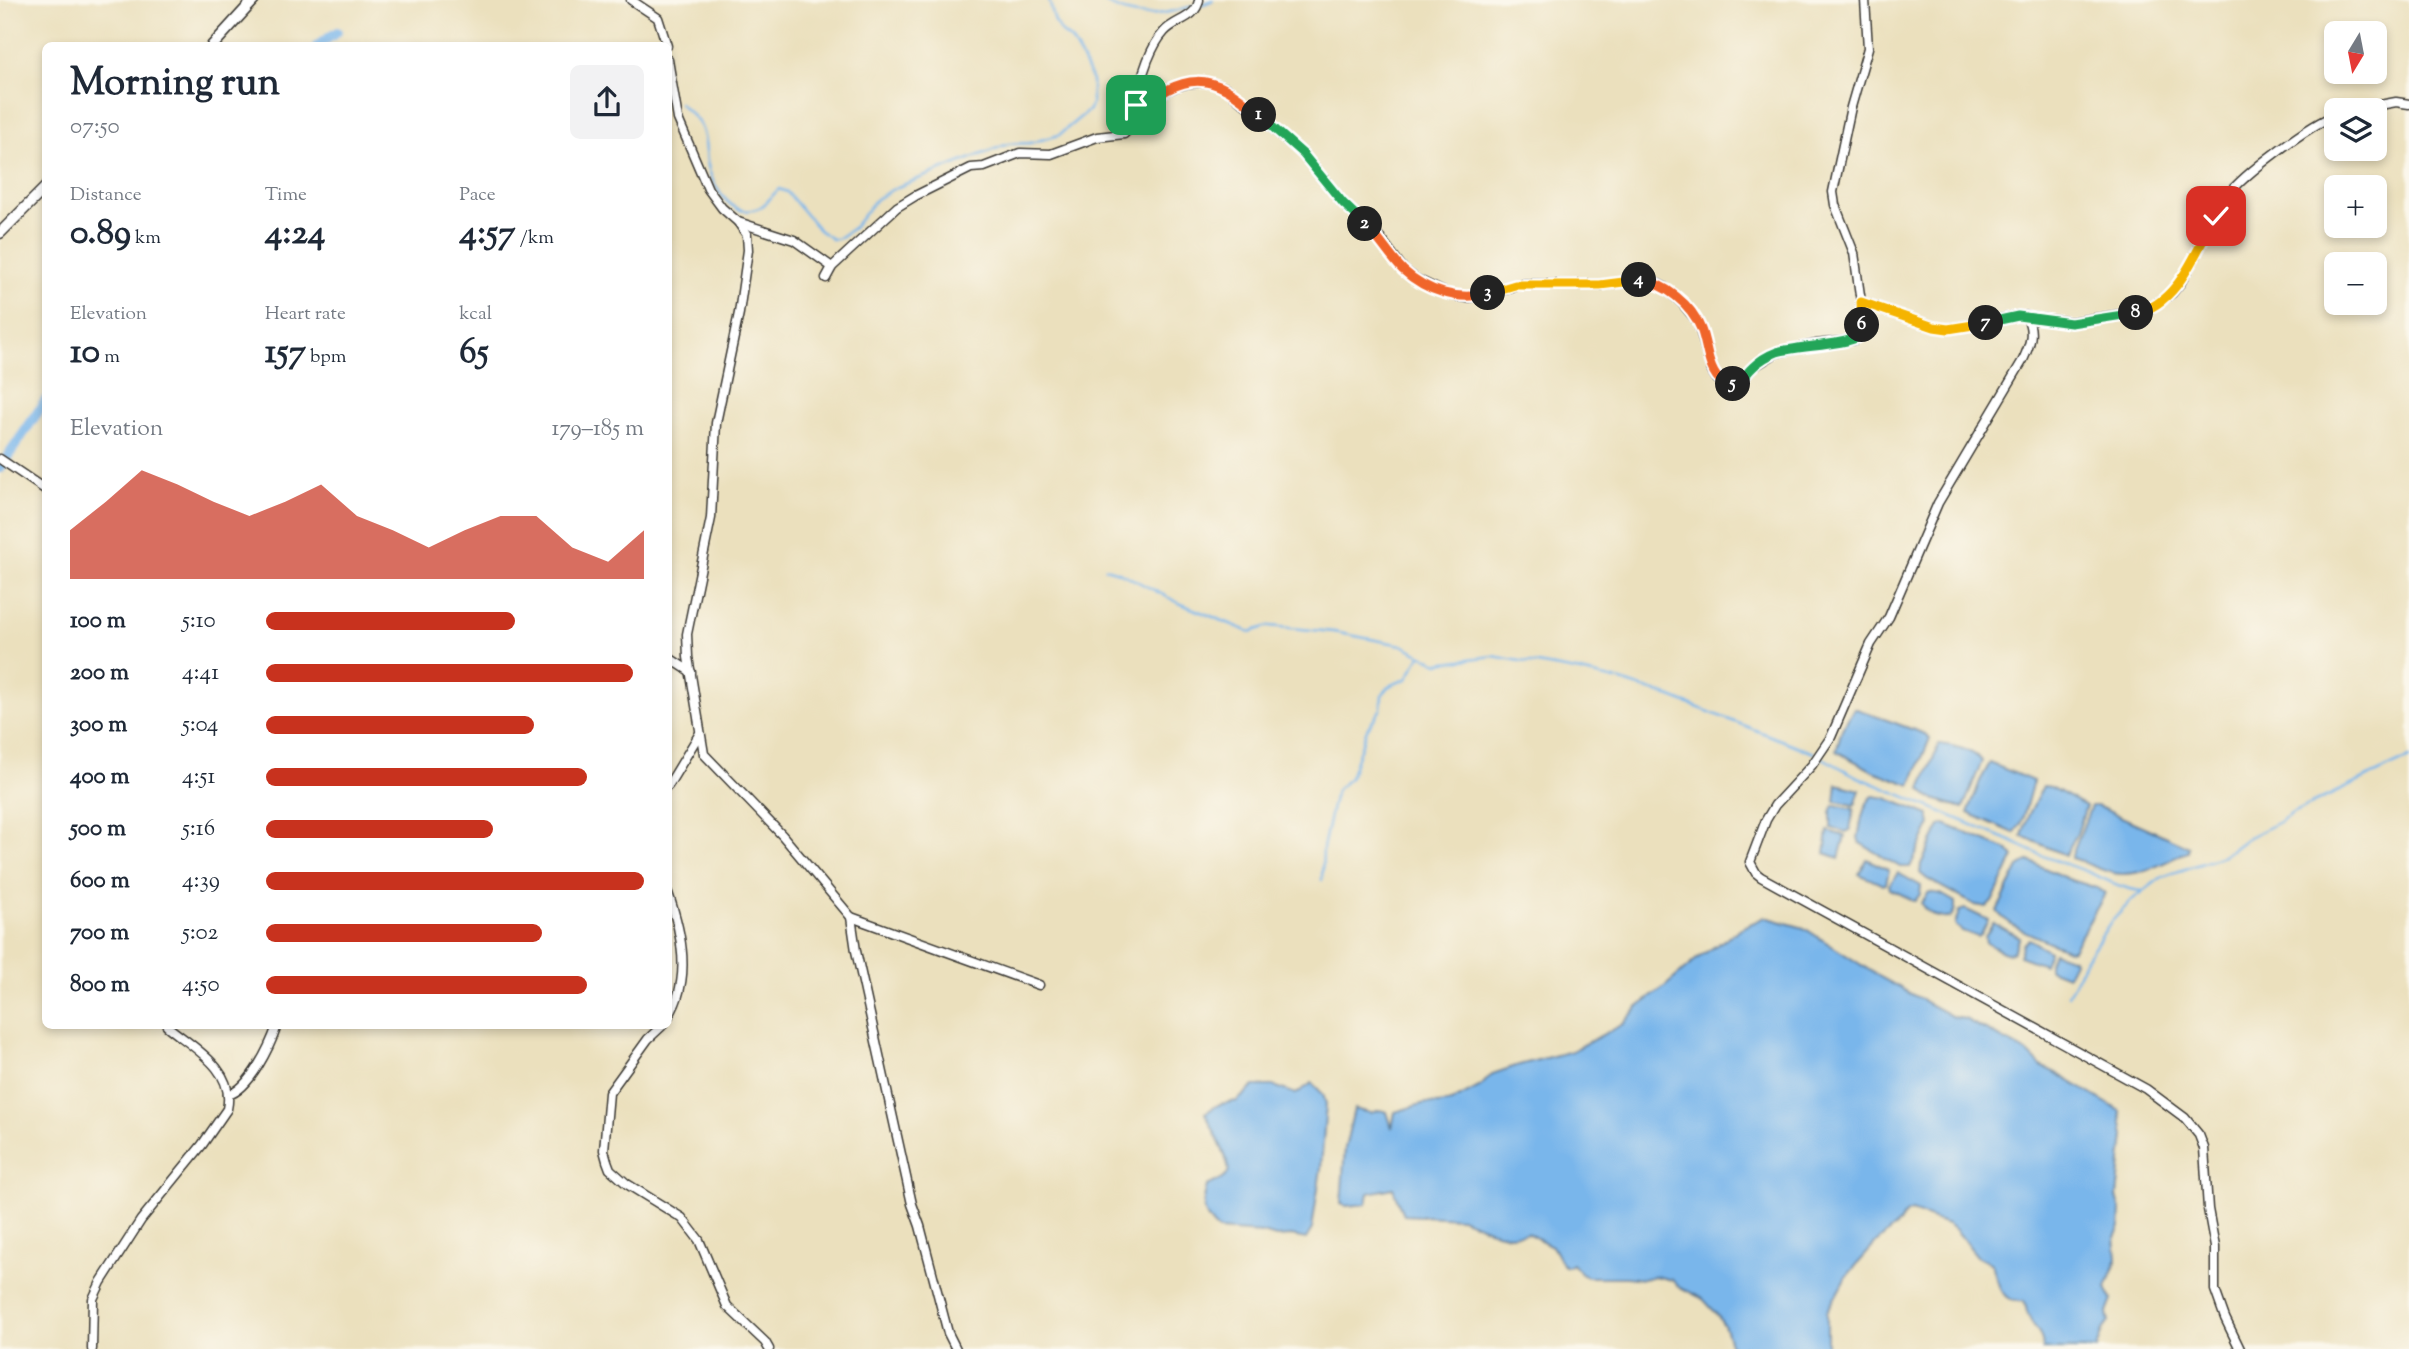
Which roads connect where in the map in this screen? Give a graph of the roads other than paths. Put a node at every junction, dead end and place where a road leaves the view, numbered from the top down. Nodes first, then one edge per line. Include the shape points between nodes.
1 (254, 0) edge
2 (631, 0) edge
3 (1199, 0) edge
4 (1865, 0) edge
5 (216, 42) edge
6 (666, 42) edge
7 (672, 84) edge
8 (2387, 104) edge
9 (2409, 104) edge
10 (1135, 113) junction
11 (2324, 119) edge
12 (42, 191) edge
13 (738, 222) junction
14 (0, 233) edge
15 (832, 267) junction
16 (826, 278) dead end
17 (1861, 302) junction
18 (2026, 316) junction
19 (0, 459) edge
20 (42, 487) edge
21 (672, 659) edge
22 (691, 671) junction
23 (700, 733) junction
24 (672, 779) edge
25 (672, 909) edge
26 (851, 917) junction
27 (1039, 985) dead end
28 (672, 1010) edge
29 (171, 1029) edge
30 (276, 1029) edge
31 (659, 1029) edge
32 (228, 1095) junction
33 (92, 1349) edge
34 (769, 1349) edge
35 (956, 1349) edge
36 (2240, 1349) edge

1 - 5 street
2 - 6 street via 658,18
3 - 10 street via 1198,8 1157,42 1139,86
4 - 17 street via 1868,48 1850,107 1833,192 1854,254
7 - 13 street via 678,120 708,189
8 - 9 street
10 - 15 street via 1124,134 1097,136 1051,154 1008,156 931,188 897,207
10 - 17 street via 1164,91 1186,83 1226,88 1303,154 1404,270 1450,295 1468,298 1524,284 1654,282 1698,321 1712,371 1729,385 1740,382 1753,367 1776,353 1854,340 1862,328
11 - 18 street via 2236,184 2181,282 2159,303 2139,312 2071,323
12 - 14 street
13 - 15 street via 794,240
13 - 22 street via 747,235 748,250 716,423 711,518 687,634
15 - 16 street
17 - 18 street via 1948,329
18 - 36 street via 2031,337 2023,360 1938,503 1831,737 1775,805 1750,862 1761,877 2146,1089 2185,1118 2204,1148 2216,1290
19 - 20 street
21 - 22 street
22 - 23 street
23 - 24 street
23 - 26 street via 704,754 782,835
25 - 28 street via 684,972
26 - 27 street
26 - 35 street via 912,1204
29 - 32 street via 213,1062
30 - 32 street via 255,1069
31 - 34 street via 609,1093 607,1161 627,1184 687,1224 699,1240 727,1306
32 - 33 street via 227,1109 141,1220 101,1282 93,1299

